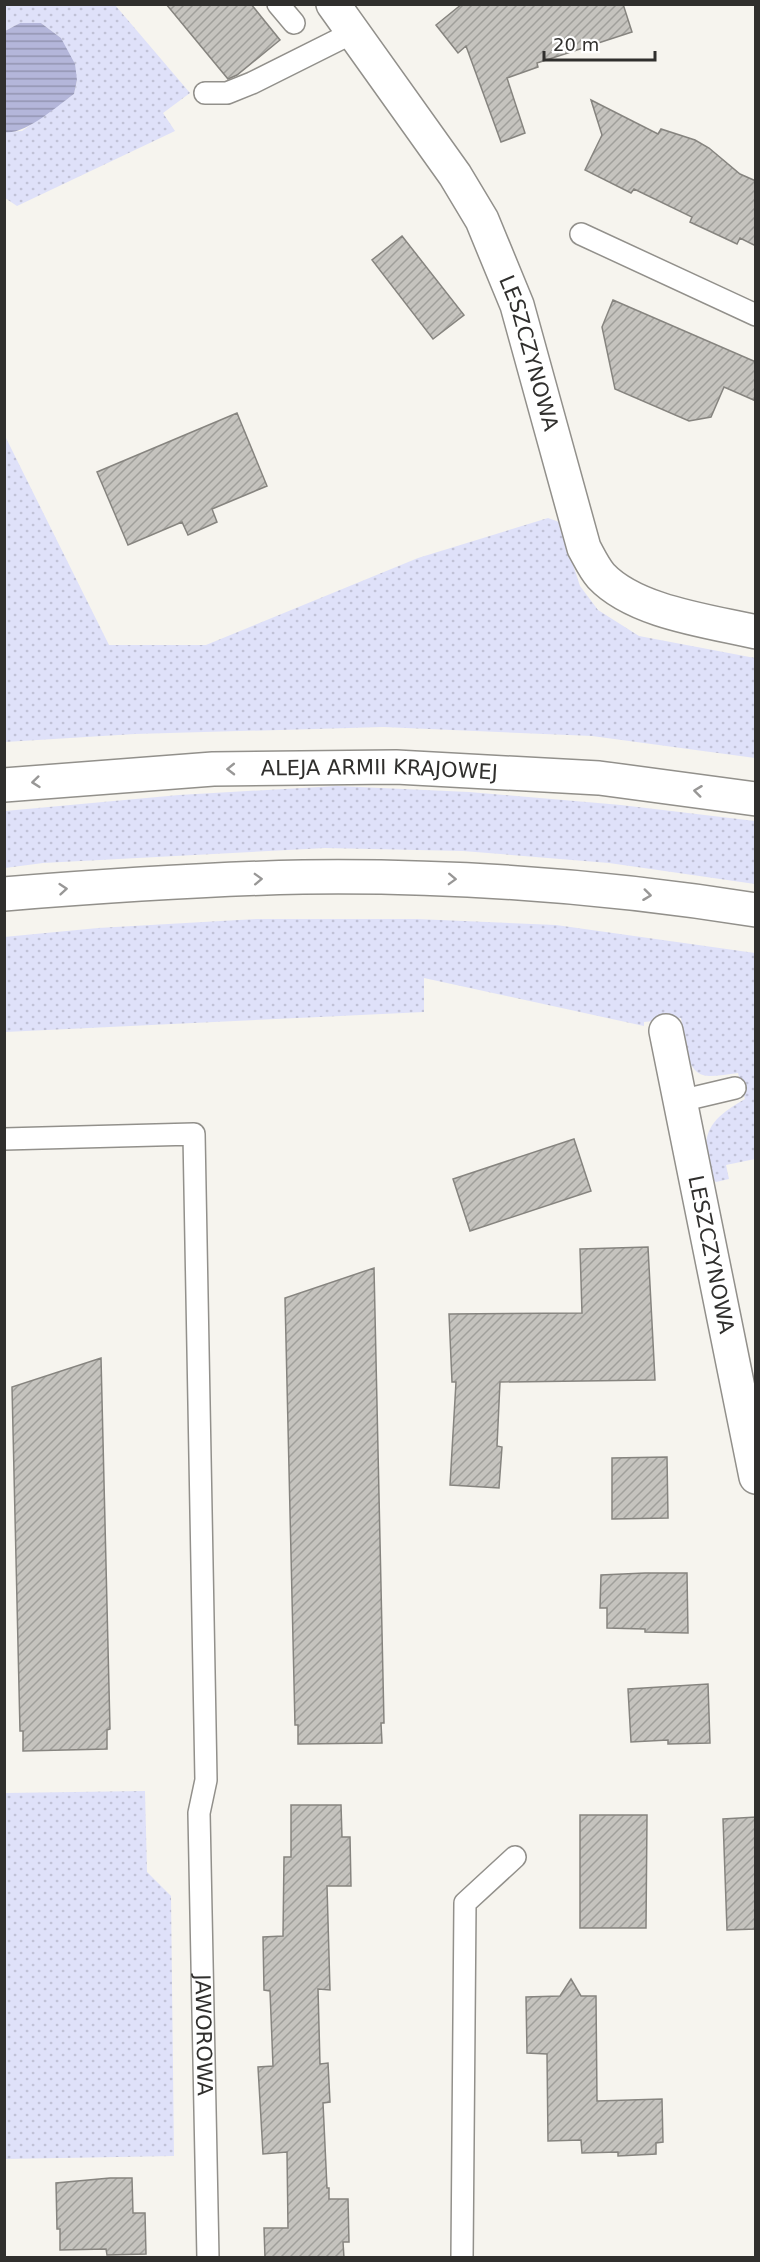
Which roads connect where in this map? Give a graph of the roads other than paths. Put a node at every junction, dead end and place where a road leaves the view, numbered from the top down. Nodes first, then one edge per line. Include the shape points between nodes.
1 (278, 4) edge
2 (343, 13) edge
3 (294, 23) dead end
4 (205, 93) dead end
5 (581, 234) dead end
6 (756, 315) edge
7 (756, 632) edge
8 (4, 785) edge
9 (756, 799) edge
10 (4, 894) edge
11 (756, 910) edge
12 (666, 1031) dead end
13 (735, 1088) dead end
14 (680, 1101) junction
15 (4, 1139) edge
16 (756, 1477) edge
17 (515, 1857) dead end
18 (208, 2258) edge
19 (462, 2258) edge

1 - 3 lane
2 - 4 lane via 252,83 228,93
2 - 7 main road, LESZCZYNOWA via 482,220 517,305 584,548 600,575 623,594 655,608
5 - 6 lane
9 -> 8 main road, ALEJA ARMII KRAJOWEJ via 599,778 396,767 213,769
10 -> 11 main road via 205,881 392,878 555,885
12 - 14 main road, LESZCZYNOWA
13 - 14 lane
14 - 16 main road, LESZCZYNOWA
15 - 18 lane, JAWOROWA via 194,1134 206,1780 199,1813
17 - 19 lane via 465,1903

